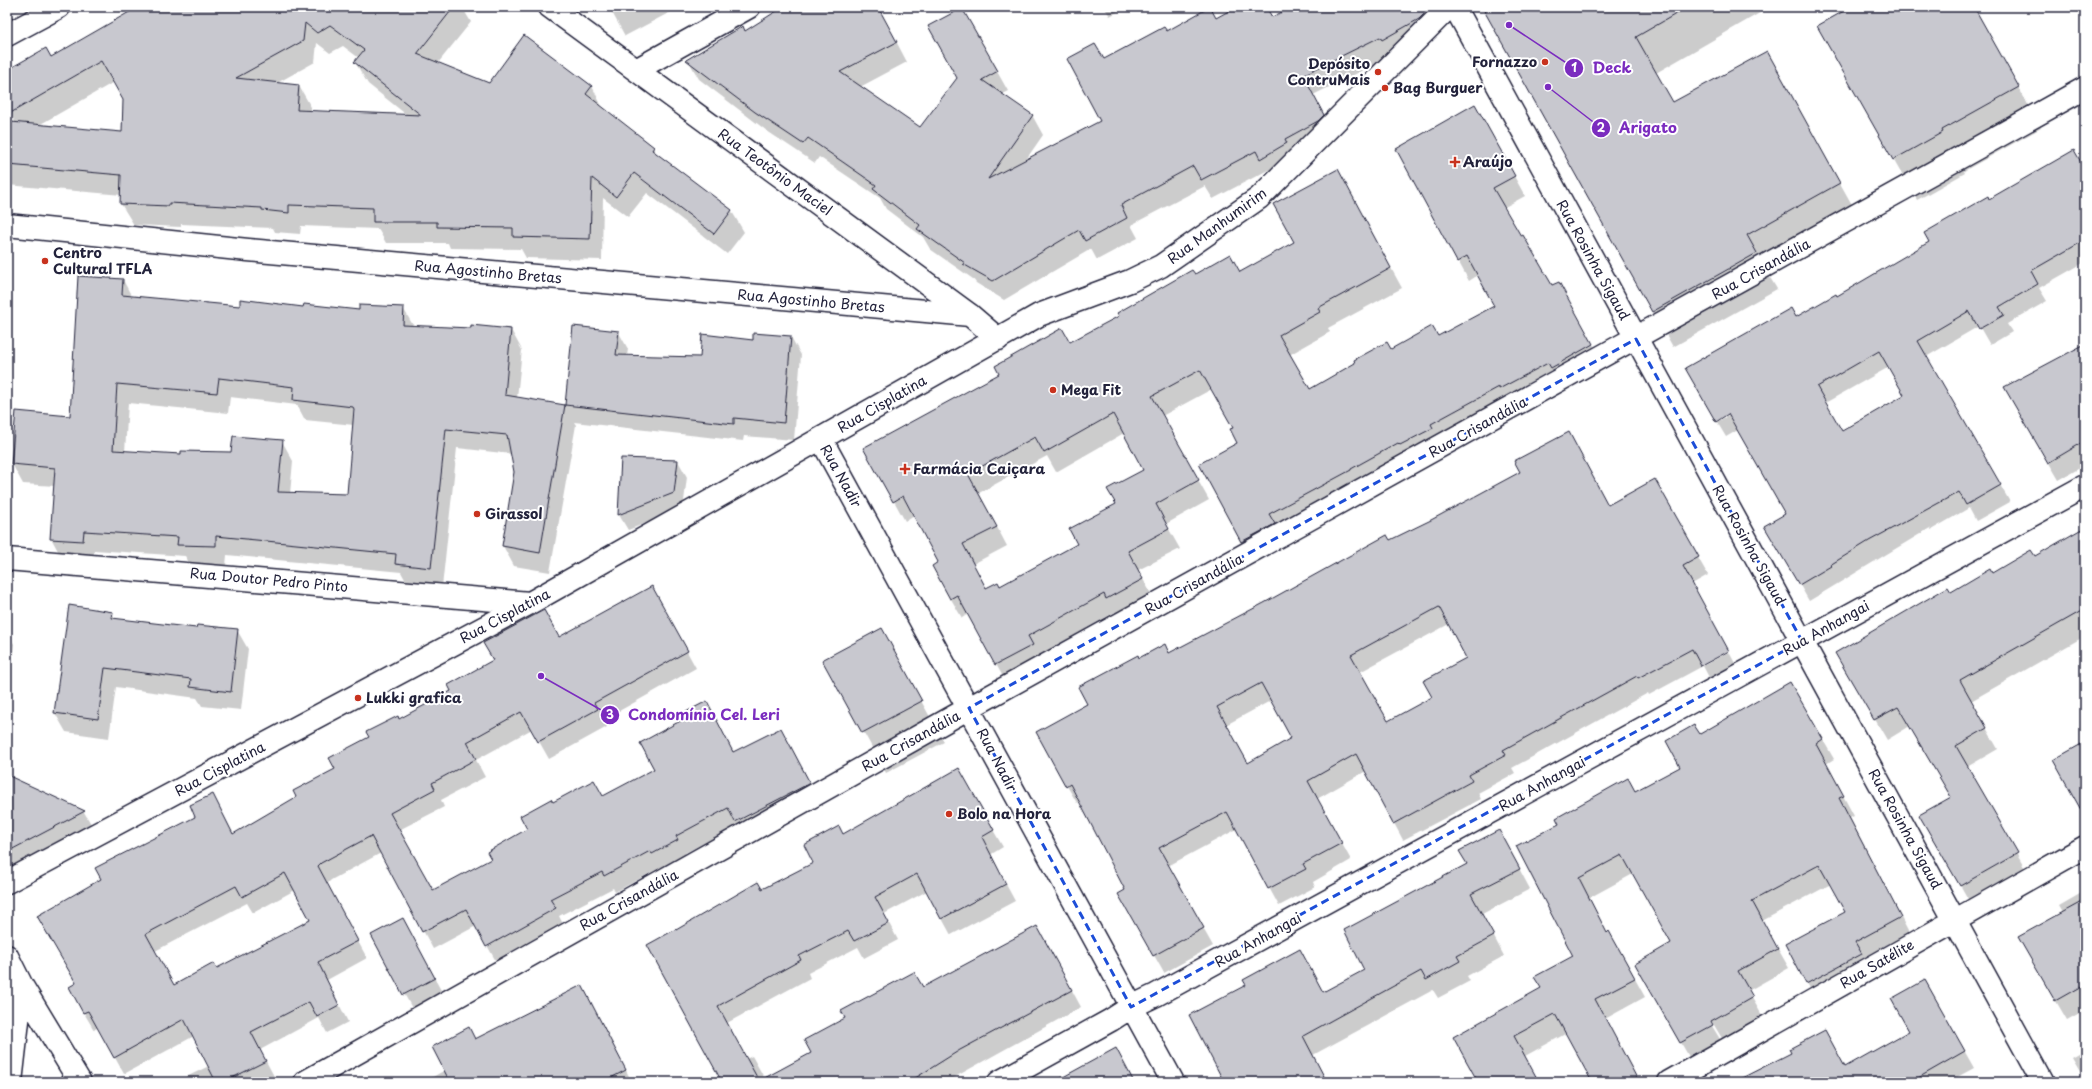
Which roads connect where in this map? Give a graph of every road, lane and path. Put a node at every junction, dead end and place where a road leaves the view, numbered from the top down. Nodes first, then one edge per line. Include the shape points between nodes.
1 (59, 7) edge
2 (550, 7) edge
3 (749, 7) edge
4 (1449, 7) edge
5 (1455, 7) edge
6 (7, 35) edge
7 (636, 70) junction
8 (2085, 88) edge
9 (7, 225) edge
10 (970, 315) junction
11 (998, 339) junction
12 (1636, 339) junction
13 (821, 439) junction
14 (2085, 486) edge
15 (7, 559) edge
16 (530, 603) junction
17 (1802, 641) junction
18 (969, 708) junction
19 (2085, 847) edge
20 (7, 882) edge
21 (1955, 920) junction
22 (7, 956) edge
23 (22, 986) junction
24 (1131, 1006) junction
25 (12, 1082) edge
26 (80, 1082) edge
27 (305, 1082) edge
28 (998, 1082) edge
29 (1173, 1082) edge
30 (1669, 1082) edge
31 (2043, 1082) edge

1 - 6 street
2 - 7 street, Rua Teotônio Maciel
3 - 7 street
4 - 11 street, Rua Manhumirim via 1259,198 1162,266 1130,281 1039,315
5 - 12 street, Rua Rosinha Sigaud
7 - 10 street, Rua Teotônio Maciel
8 - 12 street, Rua Crisandália
9 - 10 street, Rua Agostinho Bretas via 248,250
10 - 11 street, Rua Teotônio Maciel
11 - 13 street, Rua Cisplatina
12 - 17 street, Rua Rosinha Sigaud
12 - 18 street, Rua Crisandália
13 - 16 street, Rua Cisplatina
13 - 18 street, Rua Nadir
14 - 17 street, Rua Anhangai
15 - 16 street, Rua Doutor Pedro Pinto
16 - 20 street, Rua Cisplatina
17 - 21 street, Rua Rosinha Sigaud
17 - 24 street, Rua Anhangai via 1163,992
18 - 24 street, Rua Nadir
18 - 27 street, Rua Crisandália
19 - 21 street, Rua Satélite
21 - 30 street, Rua Satélite
21 - 31 street, Rua Rosinha Sigaud
22 - 23 street
23 - 25 street
23 - 26 street
24 - 28 street, Rua Anhangai via 1112,1020
24 - 29 street, Rua Nadir

